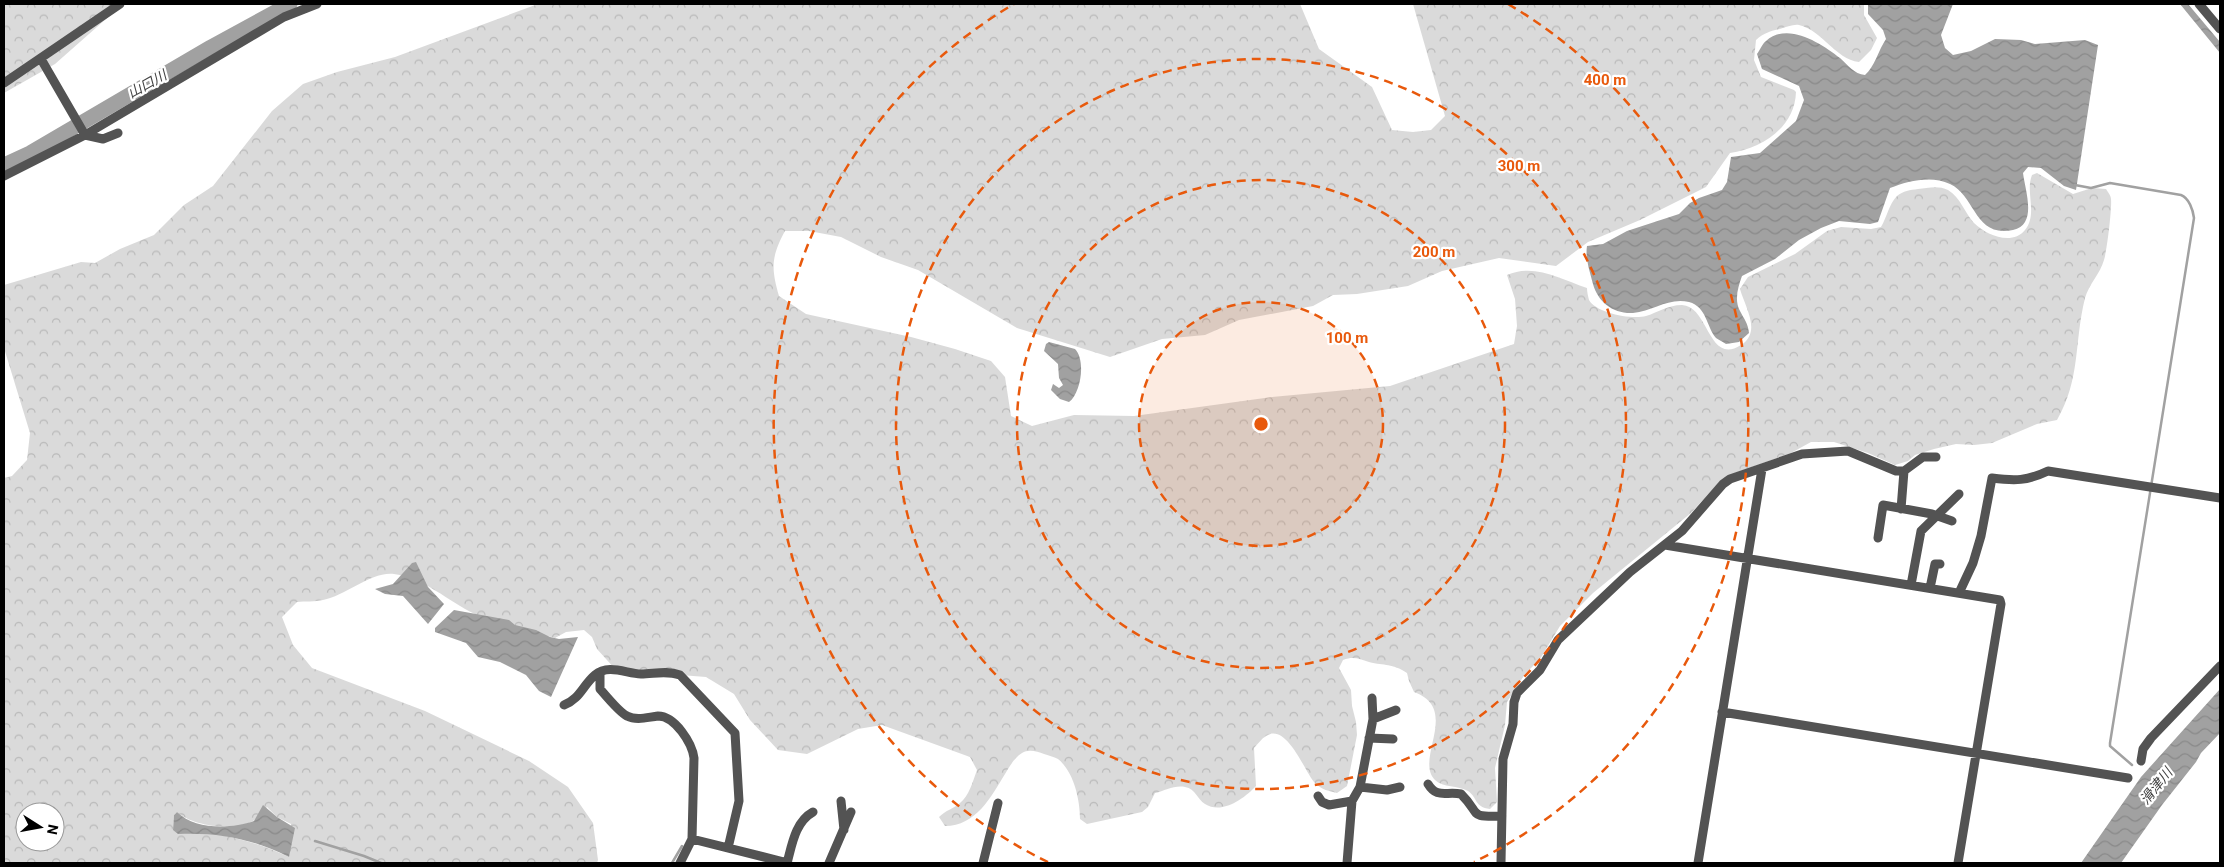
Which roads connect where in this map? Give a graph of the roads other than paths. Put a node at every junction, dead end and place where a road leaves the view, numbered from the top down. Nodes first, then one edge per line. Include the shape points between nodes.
1 (120, 4) edge
2 (317, 4) edge
3 (2199, 4) edge
4 (2220, 29) edge
5 (41, 59) junction
6 (4, 83) edge
7 (84, 133) junction
8 (118, 133) dead end
9 (4, 176) edge
10 (1936, 458) dead end
11 (1762, 469) junction
12 (1904, 471) junction
13 (1959, 494) dead end
14 (2220, 498) edge
15 (1901, 509) junction
16 (1936, 516) junction
17 (1952, 521) dead end
18 (1878, 538) dead end
19 (1665, 545) junction
20 (1747, 558) junction
21 (1940, 564) dead end
22 (1911, 585) junction
23 (1930, 588) junction
24 (1959, 593) junction
25 (2220, 666) edge
26 (600, 672) junction
27 (1372, 698) dead end
28 (564, 705) dead end
29 (1396, 710) dead end
30 (1722, 712) junction
31 (1373, 719) junction
32 (1369, 738) junction
33 (1393, 739) dead end
34 (1977, 753) junction
35 (2141, 760) dead end
36 (2128, 778) dead end
37 (1428, 784) dead end
38 (1360, 787) junction
39 (1400, 787) dead end
40 (1318, 796) dead end
41 (841, 801) dead end
42 (1352, 801) junction
43 (998, 803) dead end
44 (813, 812) dead end
45 (851, 812) dead end
46 (1502, 816) junction
47 (844, 830) junction
48 (692, 839) junction
49 (728, 848) junction
50 (680, 863) edge
51 (787, 863) edge
52 (829, 863) edge
53 (983, 863) edge
54 (1347, 863) edge
55 (1501, 863) edge
56 (1698, 863) edge
57 (1958, 863) edge

1 - 5 street
2 - 7 street via 284,17
3 - 4 street
5 - 6 street
5 - 7 street
7 - 8 street via 103,139
7 - 9 street
10 - 12 street via 1923,456
11 - 12 street via 1802,454 1848,451 1880,466
11 - 19 street via 1723,484 1690,523
11 - 20 street
12 - 15 street
13 - 16 street
14 - 24 street via 2048,471 2031,479 1992,478 1981,536
15 - 16 street
15 - 18 street via 1883,505
16 - 17 street
16 - 22 street via 1921,531
19 - 20 street
19 - 46 street via 1623,578 1558,640 1540,670 1517,693 1513,724 1503,759
20 - 22 street
20 - 30 street
21 - 23 street via 1935,564
22 - 23 street
23 - 24 street
24 - 34 street via 2000,600 2001,604
25 - 35 street via 2151,738 2143,749
26 - 28 street via 577,698
26 - 48 street via 600,689 627,716 643,719 664,717 677,726 691,747 694,758
26 - 49 street via 612,669 638,674 677,674 735,733 739,801
27 - 31 street
29 - 31 street
30 - 34 street
30 - 56 street
31 - 32 street
32 - 33 street
32 - 38 street
34 - 36 street
34 - 57 street
37 - 46 street via 1437,794 1462,794 1475,814
38 - 39 street via 1387,790
38 - 42 street
40 - 42 street via 1329,805
41 - 47 street
42 - 54 street
43 - 53 street
44 - 51 street via 804,817 796,831
45 - 47 street
46 - 55 street
47 - 52 street
48 - 49 street
48 - 50 street
49 - 51 street

